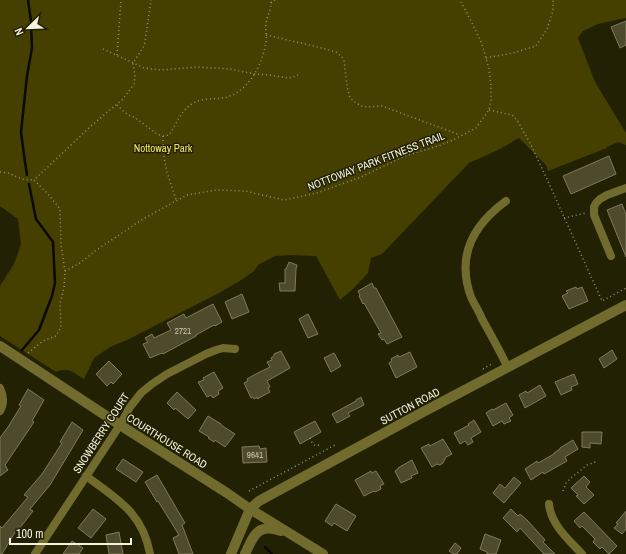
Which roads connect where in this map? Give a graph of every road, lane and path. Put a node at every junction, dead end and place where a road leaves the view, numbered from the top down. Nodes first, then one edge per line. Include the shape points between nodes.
1 (121, 0) edge
2 (151, 0) edge
3 (271, 0) edge
4 (275, 0) edge
5 (460, 0) edge
6 (553, 0) edge
7 (271, 3) junction
8 (266, 35) junction
9 (103, 49) dead end
10 (117, 55) junction
11 (486, 58) junction
12 (133, 63) junction
13 (255, 74) junction
14 (298, 75) dead end
15 (117, 104) junction
16 (489, 110) junction
17 (163, 136) junction
18 (462, 136) junction
19 (0, 172) edge
20 (34, 180) junction
21 (626, 188) edge
22 (176, 200) junction
23 (506, 202) dead end
24 (588, 212) dead end
25 (564, 218) junction
26 (611, 256) dead end
27 (65, 271) junction
28 (626, 288) edge
29 (626, 305) edge
30 (0, 346) edge
31 (235, 349) dead end
32 (28, 353) dead end
33 (508, 368) junction
34 (0, 388) edge
35 (0, 411) edge
36 (120, 425) junction
37 (310, 438) dead end
38 (319, 445) dead end
39 (335, 445) dead end
40 (598, 461) dead end
41 (86, 476) junction
42 (249, 491) dead end
43 (563, 491) dead end
44 (549, 504) dead end
45 (250, 509) junction
46 (294, 536) junction
47 (35, 554) edge
48 (150, 554) edge
49 (231, 554) edge
50 (245, 554) edge
51 (323, 554) edge
52 (582, 554) edge

1 - 10 path
2 - 12 path via 145,42
3 - 7 path
4 - 7 path
5 - 11 path via 482,44
6 - 11 path via 553,11 547,29 536,46
7 - 8 path
8 - 13 path via 266,43
8 - 18 path via 336,52 344,60 346,86 350,98 361,106 382,106
9 - 10 path
10 - 12 path
11 - 16 path via 491,86
12 - 13 path via 144,68 160,70 197,67
12 - 15 path via 134,84
13 - 14 path via 288,78
13 - 17 path via 241,90 232,95 199,100 184,109 169,135
15 - 17 path via 128,115
15 - 20 path
16 - 18 path, NOTTOWAY PARK FITNESS TRAIL via 476,128
16 - 25 path via 512,116 517,120
17 - 22 path via 162,152
18 - 22 path, NOTTOWAY PARK FITNESS TRAIL via 405,156 362,177 317,194 284,200 245,191 216,190 187,194
19 - 20 path
20 - 27 path via 60,208
21 - 26 street via 600,199 594,207 594,215
22 - 27 path, NOTTOWAY PARK FITNESS TRAIL
23 - 33 street via 495,209 480,225 473,236 465,261 471,297
24 - 25 path
25 - 28 path via 602,301
27 - 32 path via 60,304 61,327 56,336
29 - 33 street, SUTTON ROAD
30 - 36 street, COURTHOUSE ROAD
31 - 36 street, SNOWBERRY COURT via 216,350 167,374 141,393
33 - 45 street, SUTTON ROAD via 272,493
34 - 35 street via 3,400
36 - 41 street, SNOWBERRY COURT
36 - 45 street, COURTHOUSE ROAD
37 - 38 path via 314,445
39 - 42 path
40 - 43 path via 587,465 571,478
41 - 47 street, SNOWBERRY COURT
41 - 48 street via 131,511 144,531
44 - 52 street via 557,526
45 - 46 street, COURTHOUSE ROAD
45 - 49 street, SUTTON ROAD
46 - 50 street via 277,530 260,530 254,535
46 - 51 street, COURTHOUSE ROAD

